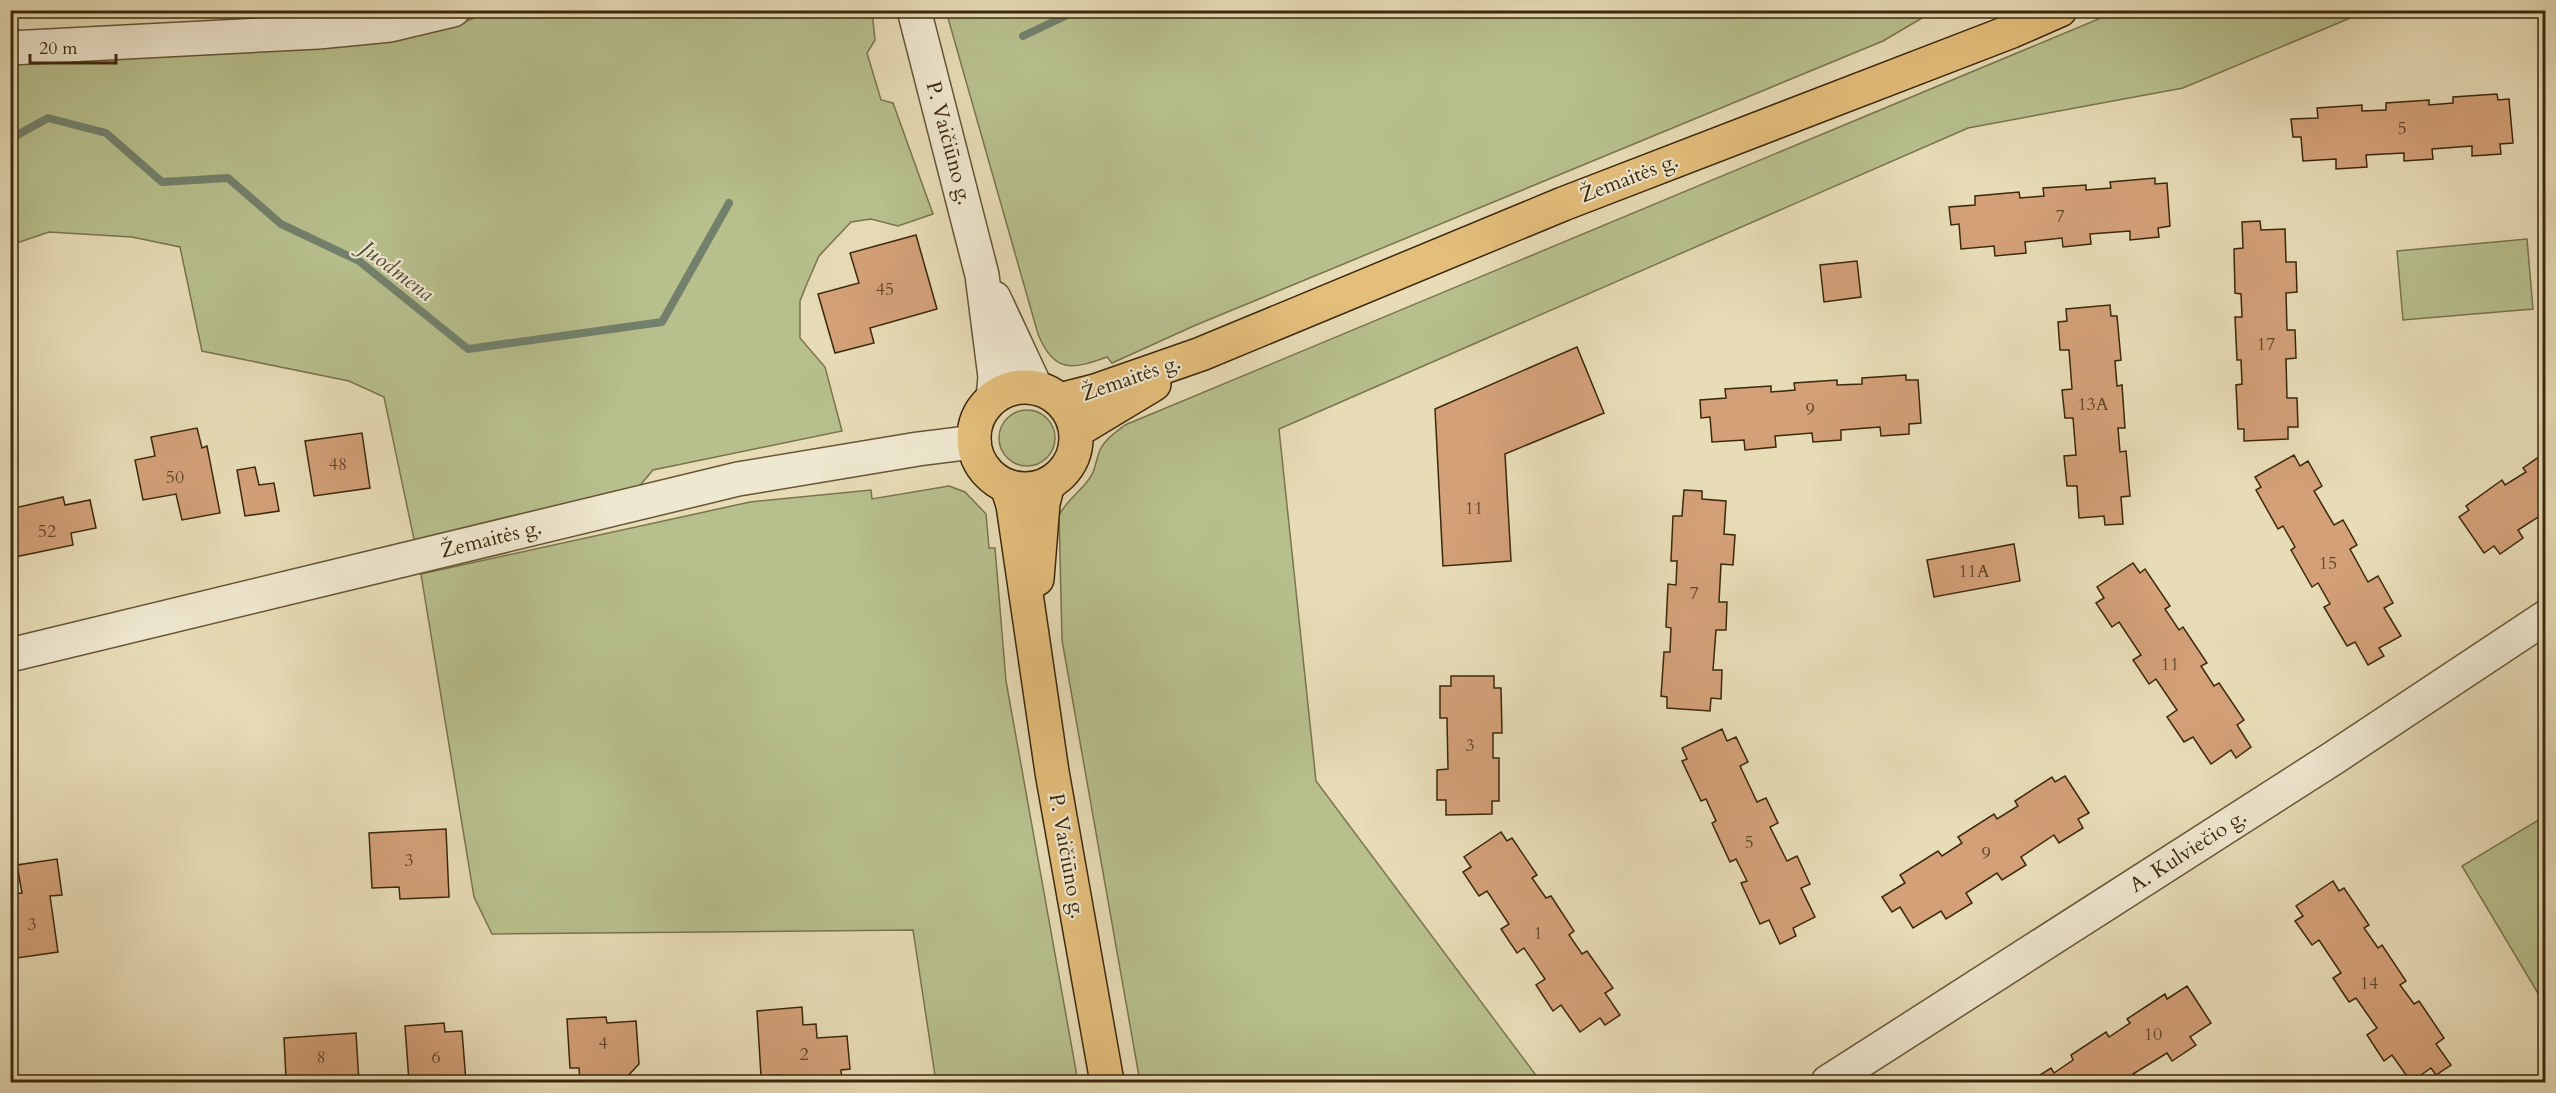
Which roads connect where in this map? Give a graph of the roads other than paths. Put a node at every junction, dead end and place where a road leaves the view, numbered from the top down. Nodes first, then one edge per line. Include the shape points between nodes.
1 (453, 10) edge
2 (914, 10) edge
3 (2060, 10) edge
4 (316, 21) edge
5 (10, 48) edge
6 (982, 275) junction
7 (1201, 354) junction
8 (1048, 394) junction
9 (993, 398) junction
10 (1076, 431) junction
11 (974, 442) junction
12 (1048, 484) junction
13 (1007, 486) junction
14 (2546, 617) edge
15 (1033, 628) junction
16 (10, 655) edge
17 (1107, 1083) edge
18 (1828, 1083) edge

1 - 4 street via 390,25
2 - 6 street, P. Vaičiūno g.
3 - 7 main road, Žemaitės g. via 2012,32 1563,204
4 - 5 street
6 - 8 street, P. Vaičiūno g.
6 - 9 street, P. Vaičiūno g. via 995,377
7 - 8 main road, Žemaitės g. via 1095,391
7 - 10 main road, Žemaitės g.
8 - 9 main road via 1021,387
8 - 10 main road via 1071,414
9 - 11 main road via 978,418
10 - 12 main road via 1075,452 1065,471
11 - 13 main road via 979,461 991,476
11 - 16 street, Žemaitės g. via 738,479
12 - 13 main road via 1028,489
12 - 15 main road, P. Vaičiūno g. via 1043,503
13 - 15 main road, P. Vaičiūno g.
14 - 18 street, A. Kulviečio g.
15 - 17 main road, P. Vaičiūno g. via 1052,772

